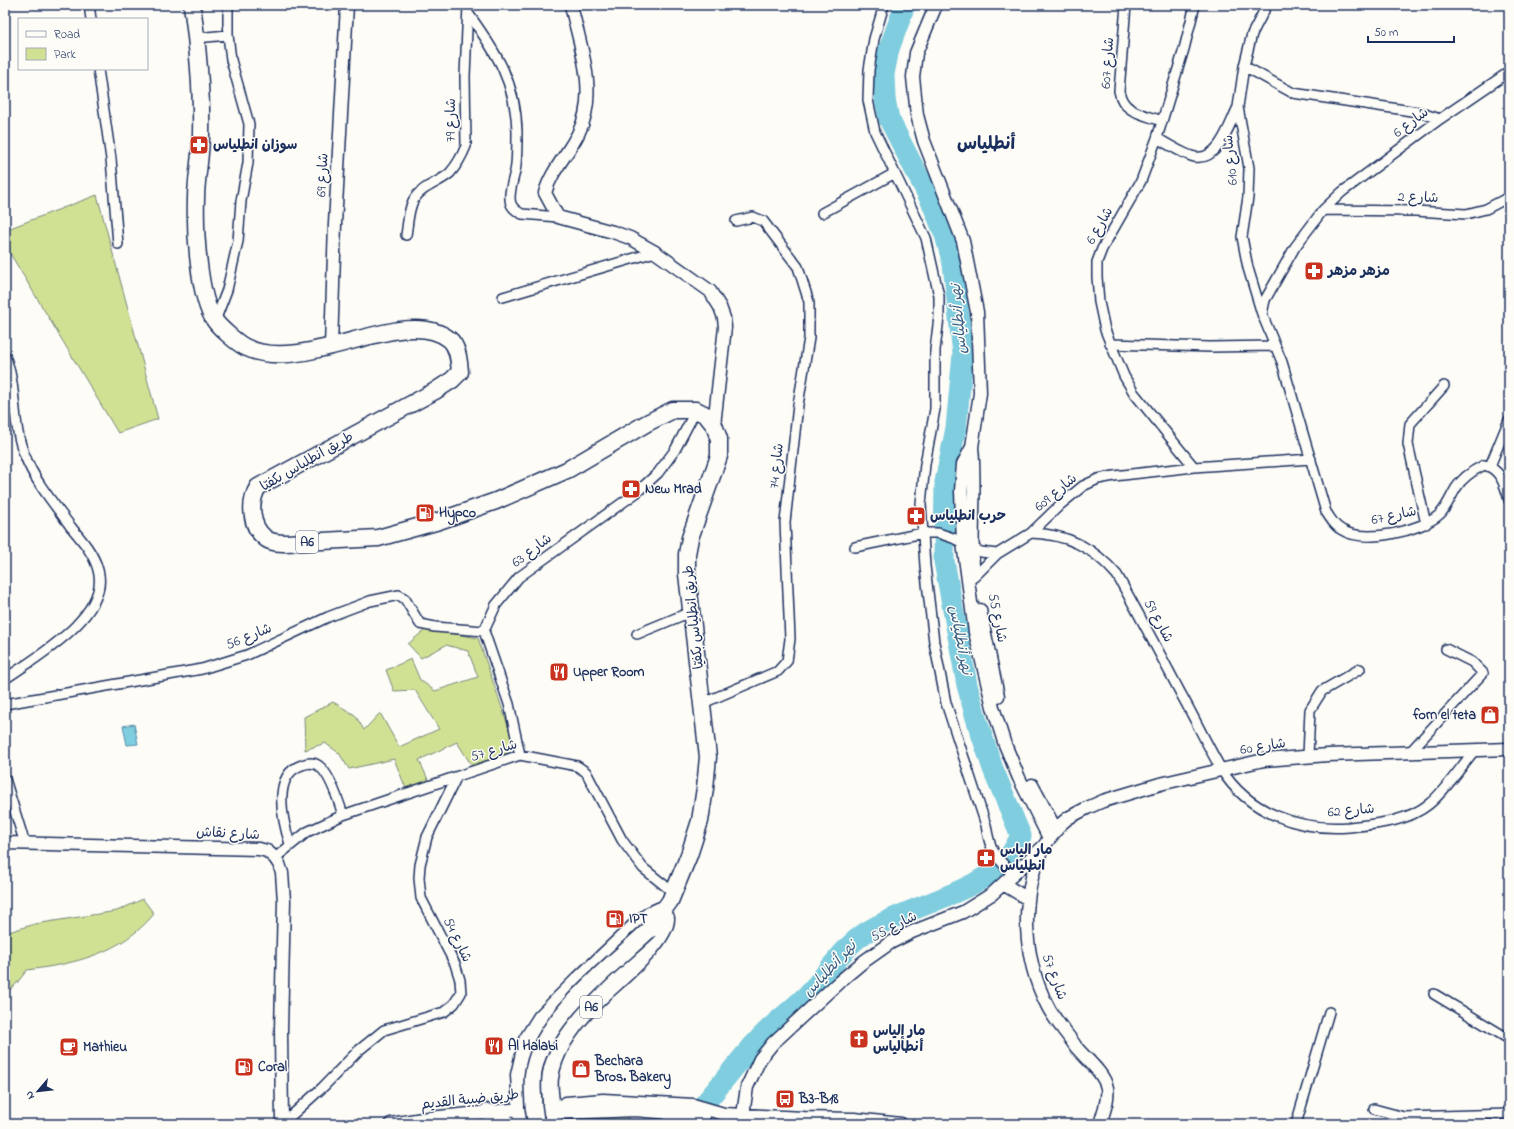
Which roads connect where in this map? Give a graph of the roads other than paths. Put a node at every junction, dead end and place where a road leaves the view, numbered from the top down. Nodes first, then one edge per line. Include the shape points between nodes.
1 (88, 5) edge
2 (192, 5) edge
3 (228, 5) edge
4 (348, 5) edge
5 (571, 5) edge
6 (884, 5) edge
7 (936, 5) edge
8 (1126, 5) edge
9 (1195, 5) edge
10 (1267, 5) edge
11 (468, 9) edge
12 (91, 18) edge
13 (228, 35) junction
14 (196, 38) junction
15 (1244, 66) junction
16 (98, 70) edge
17 (1509, 72) edge
18 (1238, 108) junction
19 (1440, 119) junction
20 (1162, 121) junction
21 (1157, 138) junction
22 (895, 173) junction
23 (1509, 197) edge
24 (1323, 210) junction
25 (822, 213) dead end
26 (558, 217) junction
27 (736, 221) dead end
28 (406, 235) dead end
29 (118, 244) dead end
30 (655, 252) junction
31 (503, 297) dead end
32 (1262, 314) junction
33 (214, 321) junction
34 (1110, 344) junction
35 (1275, 346) junction
36 (331, 347) junction
37 (5, 356) edge
38 (1444, 386) dead end
39 (696, 410) junction
40 (1509, 420) edge
41 (714, 425) junction
42 (1311, 459) junction
43 (1490, 466) junction
44 (1194, 467) junction
45 (1507, 480) edge
46 (1509, 500) edge
47 (1426, 524) junction
48 (923, 533) junction
49 (1031, 533) junction
50 (963, 542) junction
51 (855, 547) dead end
52 (997, 554) junction
53 (974, 577) junction
54 (693, 612) junction
55 (484, 631) junction
56 (637, 634) dead end
57 (1446, 649) dead end
58 (1360, 669) dead end
59 (5, 679) edge
60 (703, 703) junction
61 (5, 704) edge
62 (1509, 749) edge
63 (1474, 751) junction
64 (1409, 753) junction
65 (520, 755) junction
66 (1308, 756) junction
67 (1222, 770) junction
68 (5, 778) edge
69 (456, 778) junction
70 (343, 815) junction
71 (1049, 838) junction
72 (5, 843) edge
73 (25, 844) junction
74 (290, 844) junction
75 (275, 858) junction
76 (1011, 871) junction
77 (1005, 885) junction
78 (674, 893) junction
79 (1028, 899) junction
80 (666, 908) junction
81 (1434, 994) dead end
82 (1329, 1012) dead end
83 (1509, 1039) edge
84 (1374, 1109) dead end
85 (487, 1112) junction
86 (704, 1112) junction
87 (1509, 1114) edge
88 (743, 1115) junction
89 (521, 1117) edge
90 (554, 1117) edge
91 (677, 1120) edge
92 (282, 1124) edge
93 (391, 1124) edge
94 (507, 1124) edge
95 (536, 1124) edge
96 (901, 1124) edge
97 (1100, 1124) edge
98 (1296, 1124) edge

1 - 12 street
2 - 14 highway, طريق انطلياس بكفيّا / A6
3 - 13 street
4 - 36 street, شارع 69 via 335,224
5 - 26 street via 589,86 583,124 547,188 546,193
6 - 22 street via 869,70 868,100 875,132
7 - 50 street, شارع 55 via 916,52 912,77 922,134 963,241 976,305 980,394
8 - 20 street, شارع 607 via 1120,99 1128,109
9 - 20 street, شارع 6 via 1179,69
10 - 15 street, شارع 610 via 1252,34
11 - 26 street via 503,66 512,91 517,132 516,165 510,196 512,204 517,212 522,214
11 - 28 street, شارع 79 via 464,76 466,146 449,173 413,200
13 - 14 street
13 - 33 street via 231,60 249,124 248,163 241,200 238,241 226,290
14 - 33 highway, طريق انطلياس بكفيّا / A6 via 201,136 196,199 198,255 203,292
15 - 18 street, شارع 610
15 - 19 street via 1293,93 1418,112
16 - 29 street via 111,159
17 - 19 street, شارع 6
18 - 21 street via 1216,151 1204,158 1194,157
18 - 32 street, شارع 610 via 1248,168 1248,197 1242,237
19 - 24 street, شارع 6 via 1342,192
20 - 21 street, شارع 6
21 - 34 street, شارع 6 via 1141,180 1097,262 1098,302
22 - 25 street
22 - 48 street via 926,238 939,296 940,317 935,350 935,410 922,486
23 - 24 street, شارع 2 via 1486,209 1466,214
24 - 32 street, شارع 6 via 1295,246 1265,300
26 - 30 street via 630,238
27 - 60 street, شارع 74 via 752,217 763,221 798,267 809,302 809,338 798,406 785,522 790,639 787,661 778,671
30 - 31 street
30 - 41 street via 710,291 720,306 724,318 725,339
32 - 35 street
33 - 36 highway, طريق انطلياس بكفيّا / A6 via 244,347 261,353 289,354
34 - 35 street
34 - 44 street, شارع 6 via 1134,393
35 - 42 street
36 - 39 highway, طريق انطلياس بكفيّا / A6 via 396,331 429,329 450,339 458,355 460,372 435,391 258,487 251,506 260,532 272,542 332,542 378,538 439,521 496,501 567,470 674,410
37 - 59 street via 12,374 17,429 25,456 37,479 87,547 98,571 99,589 90,610 67,634
38 - 47 street via 1410,424 1409,431 1408,444
39 - 41 highway via 706,415
39 - 55 street, شارع 63 via 675,450 658,473 636,493 519,577 496,605
40 - 43 street
41 - 54 highway, طريق انطلياس بكفيّا / A6 via 719,439 719,456 690,538 687,554 687,574
42 - 44 street, شارع 609
42 - 47 street, شارع 67 via 1326,512 1342,531 1368,537
43 - 45 street
43 - 47 street, شارع 67 via 1484,464 1473,470 1457,486 1442,512
44 - 49 street, شارع 609 via 1098,479 1083,486
45 - 46 street
48 - 50 street via 938,533
48 - 51 street
48 - 76 street via 934,642 946,703 986,825 989,845 996,857
49 - 52 street, شارع 609
49 - 67 street, شارع 59 via 1063,537 1079,543 1093,551 1117,575
50 - 52 street via 988,554
50 - 53 street, شارع 55
50 - 71 street via 975,632 993,707 1019,778
52 - 53 street, شارع 609
53 - 71 street, شارع 55 via 1002,713
54 - 56 street
54 - 60 highway, طريق انطلياس بكفيّا / A6
55 - 61 street, شارع 56 via 420,624 408,603 400,595 370,601 328,617 246,655 202,669
55 - 65 street via 509,704
57 - 64 street via 1472,662 1483,673
58 - 66 street via 1322,691 1310,710
60 - 78 highway, طريق انطلياس بكفيّا / A6 via 708,757 705,788 700,820
62 - 63 street, شارع 60
63 - 64 street, شارع 60
63 - 67 street, شارع 62 via 1425,807 1406,817 1385,822 1334,828 1297,824 1268,812 1247,798
64 - 66 street, شارع 60
65 - 69 street, شارع 57
65 - 78 street, شارع 57 via 570,764 586,772 622,840 643,868
66 - 67 street, شارع 60 via 1264,760
67 - 71 street, شارع 60 via 1160,784 1103,801 1068,818
68 - 73 street
69 - 70 street, شارع 57
69 - 92 street, شارع 54 via 427,837 419,878 421,898 455,964 461,994 444,1012 384,1030 358,1051
70 - 74 street, شارع 57
70 - 74 street via 326,774 320,766 314,763 302,764 288,774 282,792 283,823
71 - 76 street, شارع 55
71 - 79 street, شارع 57 via 1031,881
72 - 73 street, شارع نقاش
73 - 75 street, شارع نقاش via 259,849 267,851
74 - 75 street, شارع 57
75 - 92 street, شارع نقاش via 282,873 284,901
76 - 77 street, شارع 55
77 - 79 street
77 - 88 street, شارع 55 via 963,912 912,932 881,949 839,982 760,1059 747,1087
78 - 80 highway, طريق انطلياس بكفيّا / A6
79 - 97 street, شارع 57 via 1028,946 1040,992 1052,1014 1104,1081 1107,1089
80 - 89 highway via 638,924 541,1018 528,1040 519,1075
80 - 90 highway, A6 via 666,925 655,942 629,971 600,996 567,1036 554,1062 550,1079
80 - 95 highway, طريق انطلياس بكفيّا / A6, bridge via 649,930 556,1021 539,1053 533,1074
81 - 83 street
82 - 98 street
84 - 87 street via 1404,1118
85 - 89 street, طريق ضبية القديم
85 - 93 street, طريق ضبية القديم
85 - 94 highway via 502,1117
86 - 88 street
86 - 90 street via 603,1100 566,1103
86 - 91 highway
88 - 96 street via 854,1119
89 - 90 street, طريق ضبية القديم
90 - 91 street, طريق ضبية القديم via 561,1112 620,1110

